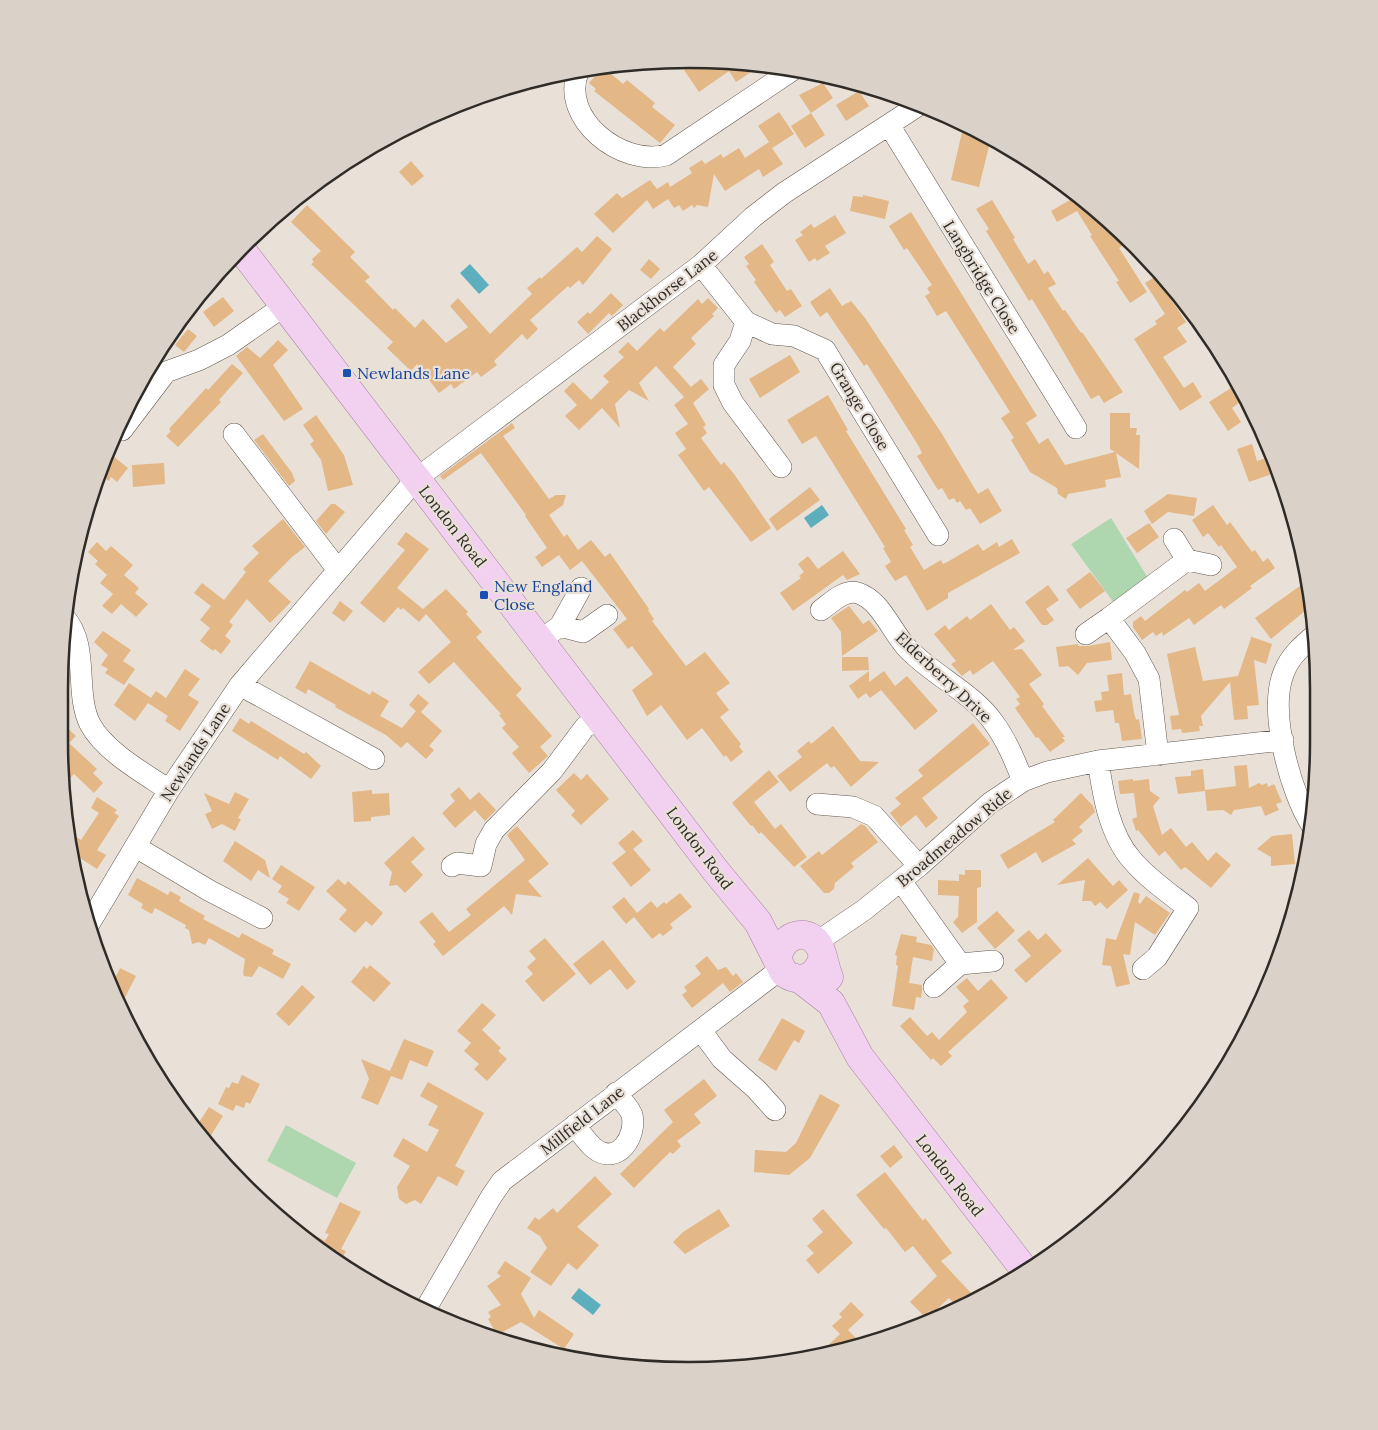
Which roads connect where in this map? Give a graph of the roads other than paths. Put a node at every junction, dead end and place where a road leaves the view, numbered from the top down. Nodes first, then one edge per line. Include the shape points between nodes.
1 (785, 75) edge
2 (577, 78) edge
3 (912, 109) edge
4 (889, 124) junction
5 (245, 255) edge
6 (701, 265) junction
7 (284, 306) junction
8 (746, 322) junction
9 (129, 421) edge
10 (1076, 428) dead end
11 (234, 434) dead end
12 (781, 467) dead end
13 (416, 479) junction
14 (938, 535) dead end
15 (1174, 539) dead end
16 (1187, 560) junction
17 (1211, 565) dead end
18 (338, 570) junction
19 (581, 588) dead end
20 (821, 610) dead end
21 (607, 615) dead end
22 (1109, 618) junction
23 (71, 628) edge
24 (550, 633) junction
25 (1086, 634) dead end
26 (1308, 640) edge
27 (240, 685) junction
28 (601, 717) junction
29 (1283, 740) junction
30 (1158, 755) junction
31 (374, 759) dead end
32 (1098, 761) junction
33 (1023, 782) junction
34 (169, 790) junction
35 (817, 804) dead end
36 (1306, 815) edge
37 (136, 847) junction
38 (452, 866) dead end
39 (920, 866) junction
40 (901, 881) junction
41 (93, 917) edge
42 (262, 918) dead end
43 (798, 957) junction
44 (993, 961) dead end
45 (960, 964) junction
46 (1143, 969) dead end
47 (934, 987) dead end
48 (702, 1032) junction
49 (616, 1093) junction
50 (775, 1110) dead end
51 (575, 1125) junction
52 (1021, 1266) edge
53 (428, 1305) edge

1 - 2 street via 666,155 649,158 619,150 585,121 576,102
3 - 4 street, Blackhorse Lane
4 - 6 street, Blackhorse Lane via 784,193
4 - 10 street, Langbridge Close
5 - 7 main road, London Road
6 - 8 street, Grange Close
6 - 13 street, Blackhorse Lane
7 - 9 street via 228,345 166,372
7 - 13 main road, London Road
8 - 12 street via 740,340 724,365 724,385 733,403
8 - 14 street, Grange Close via 772,334 794,336 825,350
11 - 18 street
13 - 18 street, Newlands Lane
13 - 24 main road, London Road
15 - 16 street
16 - 17 street
16 - 22 street
18 - 27 street, Newlands Lane
19 - 24 street
20 - 33 street, Elderberry Drive via 851,592 872,601 907,648 994,722
21 - 24 street via 583,632
22 - 25 street
22 - 30 street via 1146,673 1152,694
23 - 34 street via 91,726 124,758
24 - 28 main road, London Road
26 - 29 street via 1284,672 1279,692
27 - 31 street
27 - 34 street, Newlands Lane
28 - 38 street via 586,727 552,771 494,830 486,844 481,866 457,863
28 - 43 main road, London Road via 715,870 758,922 772,924
29 - 30 street, Broadmeadow Ride
29 - 36 street via 1296,797
30 - 32 street, Broadmeadow Ride
32 - 33 street, Broadmeadow Ride via 1047,772
32 - 46 street via 1112,823 1131,859 1188,908 1157,957
33 - 39 street, Broadmeadow Ride via 990,803
34 - 37 street, Newlands Lane
35 - 39 street via 853,807 874,816
37 - 41 street, Newlands Lane
37 - 42 street
39 - 40 street, Broadmeadow Ride
40 - 43 street, Broadmeadow Ride
40 - 45 street
43 - 48 street, Millfield Lane
43 - 52 main road, London Road via 831,1003 866,1065
44 - 45 street
45 - 47 street
48 - 49 street, Millfield Lane
48 - 50 street via 722,1059
49 - 51 street, Millfield Lane
49 - 51 street via 632,1113 633,1121 633,1131 622,1149 613,1153 601,1152
51 - 53 street, Millfield Lane via 502,1182

